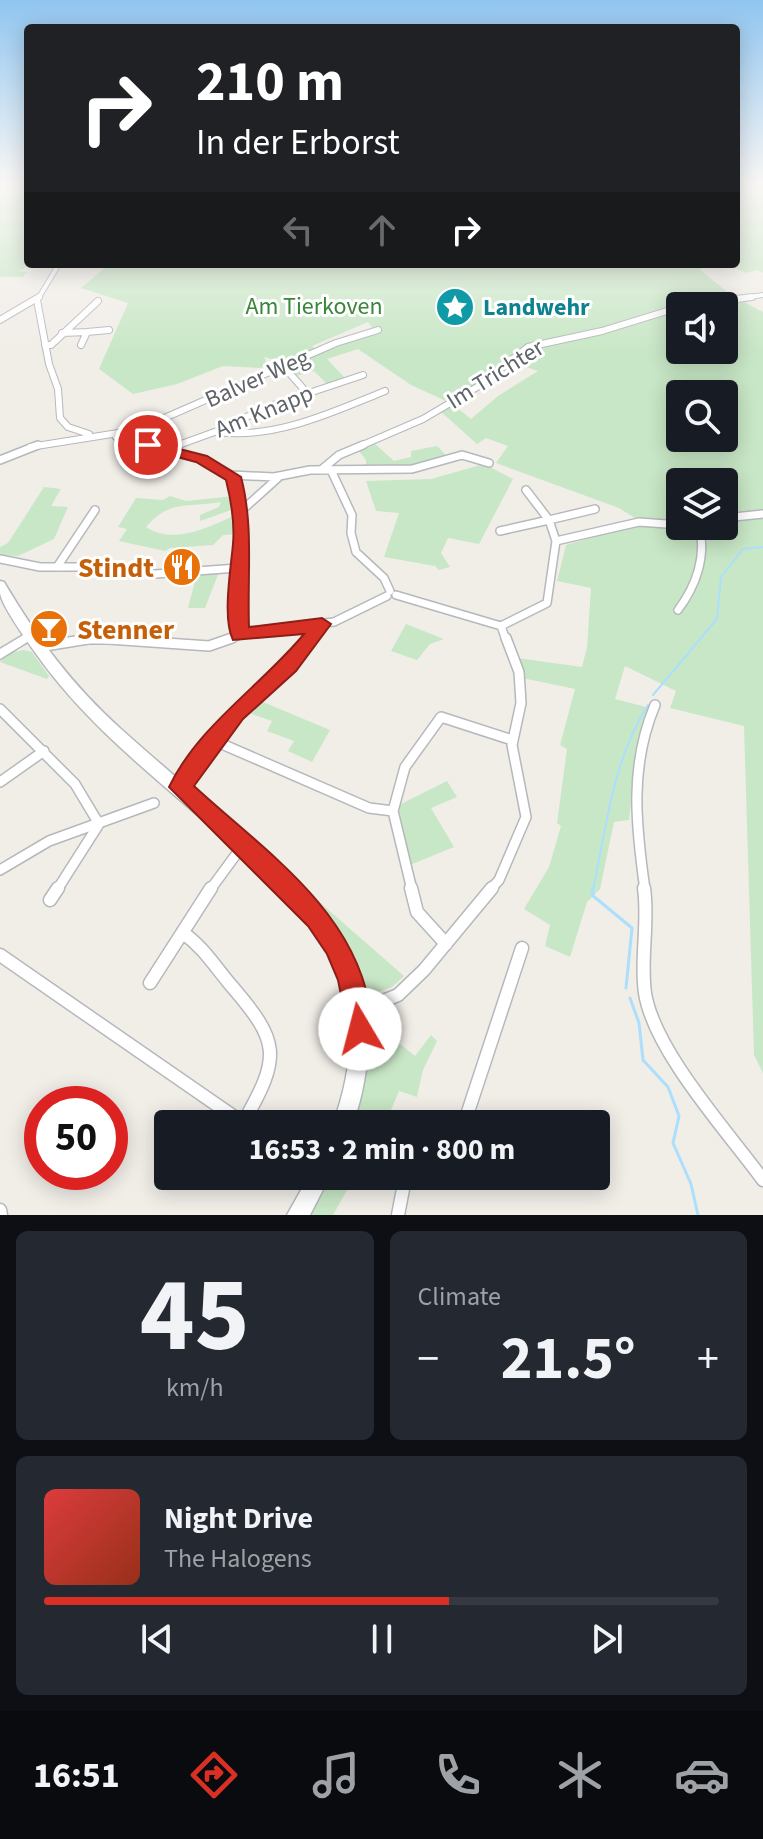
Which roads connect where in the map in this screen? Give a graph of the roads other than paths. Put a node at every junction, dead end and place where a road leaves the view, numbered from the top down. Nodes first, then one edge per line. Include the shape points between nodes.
1 (57, 268) edge
2 (763, 295) edge
3 (738, 299) edge
4 (37, 300) junction
5 (98, 301) dead end
6 (666, 312) edge
7 (0, 320) edge
8 (109, 330) dead end
9 (378, 330) dead end
10 (87, 332) junction
11 (61, 333) junction
12 (45, 345) junction
13 (81, 345) dead end
14 (285, 368) junction
15 (363, 375) dead end
16 (385, 391) dead end
17 (308, 394) junction
18 (216, 432) junction
19 (98, 435) junction
20 (115, 437) junction
21 (167, 449) junction
22 (0, 460) edge
23 (489, 463) dead end
24 (321, 470) junction
25 (331, 470) junction
26 (231, 475) junction
27 (279, 477) junction
28 (526, 490) dead end
29 (595, 509) dead end
30 (95, 510) dead end
31 (240, 512) junction
32 (763, 514) edge
33 (738, 517) edge
34 (549, 520) junction
35 (666, 524) edge
36 (500, 531) dead end
37 (701, 540) edge
38 (556, 541) junction
39 (0, 559) edge
40 (57, 567) junction
41 (238, 568) junction
42 (0, 585) edge
43 (391, 594) junction
44 (678, 610) dead end
45 (322, 624) junction
46 (501, 626) junction
47 (30, 635) junction
48 (239, 635) junction
49 (39, 647) junction
50 (0, 655) edge
51 (655, 705) dead end
52 (0, 709) edge
53 (512, 740) junction
54 (215, 741) junction
55 (44, 751) junction
56 (0, 782) edge
57 (180, 787) junction
58 (154, 803) dead end
59 (393, 811) junction
60 (99, 824) junction
61 (243, 845) junction
62 (3, 866) edge
63 (50, 900) dead end
64 (183, 933) junction
65 (446, 944) junction
66 (522, 948) dead end
67 (0, 955) edge
68 (150, 983) dead end
69 (359, 1011) junction
70 (347, 1110) edge
71 (469, 1110) edge
72 (763, 1180) edge
73 (312, 1190) edge
74 (403, 1190) edge
75 (298, 1215) edge
76 (398, 1215) edge

1 - 4 street
2 - 3 street, Im Trichter
4 - 7 street
4 - 12 street
5 - 11 street
6 - 24 street, Im Trichter via 528,347 479,386 423,419 339,455
8 - 10 street
9 - 14 street, Balver Weg
10 - 11 street
10 - 13 street
11 - 12 street
12 - 19 street via 60,418 74,430
14 - 17 street
14 - 20 street, Balver Weg
15 - 17 street, Am Knapp
16 - 18 street via 303,420 239,435
17 - 18 street, Am Knapp
18 - 21 street, Am Knapp
19 - 20 street, Balver Weg
19 - 22 street, Balver Weg via 24,446
20 - 21 street
21 - 26 street
23 - 25 street via 462,455 412,469
24 - 25 street
24 - 27 street
25 - 43 street via 352,515 356,552 384,578
26 - 27 street
26 - 31 street
27 - 31 street
28 - 34 street
29 - 34 street
30 - 40 street
31 - 41 street
32 - 33 street
34 - 36 street
34 - 38 street
35 - 38 street via 639,522
37 - 44 street via 691,592
38 - 46 street via 547,603
39 - 40 street
40 - 41 street via 155,574
41 - 48 street
42 - 47 main road
43 - 45 street
43 - 46 street
45 - 48 street
45 - 54 street
46 - 53 street via 521,692
47 - 49 main road
47 - 50 street
48 - 49 street via 209,646 94,638
49 - 57 main road via 72,687
51 - 72 street via 644,731 634,810 647,908 645,993 673,1058
52 - 55 street
53 - 59 street via 441,717 405,767
53 - 65 street via 526,817 499,880
54 - 57 street
54 - 59 street via 376,810
55 - 56 street
55 - 60 street via 75,784
57 - 61 main road
58 - 60 street
59 - 65 street via 417,912
60 - 62 street
60 - 63 street
61 - 64 street
61 - 69 main road via 326,929 344,961
64 - 67 street via 267,1027 272,1069 243,1123
64 - 68 street
65 - 69 street via 405,990
66 - 71 street
69 - 70 main road via 357,1072
73 - 75 main road
74 - 76 street

